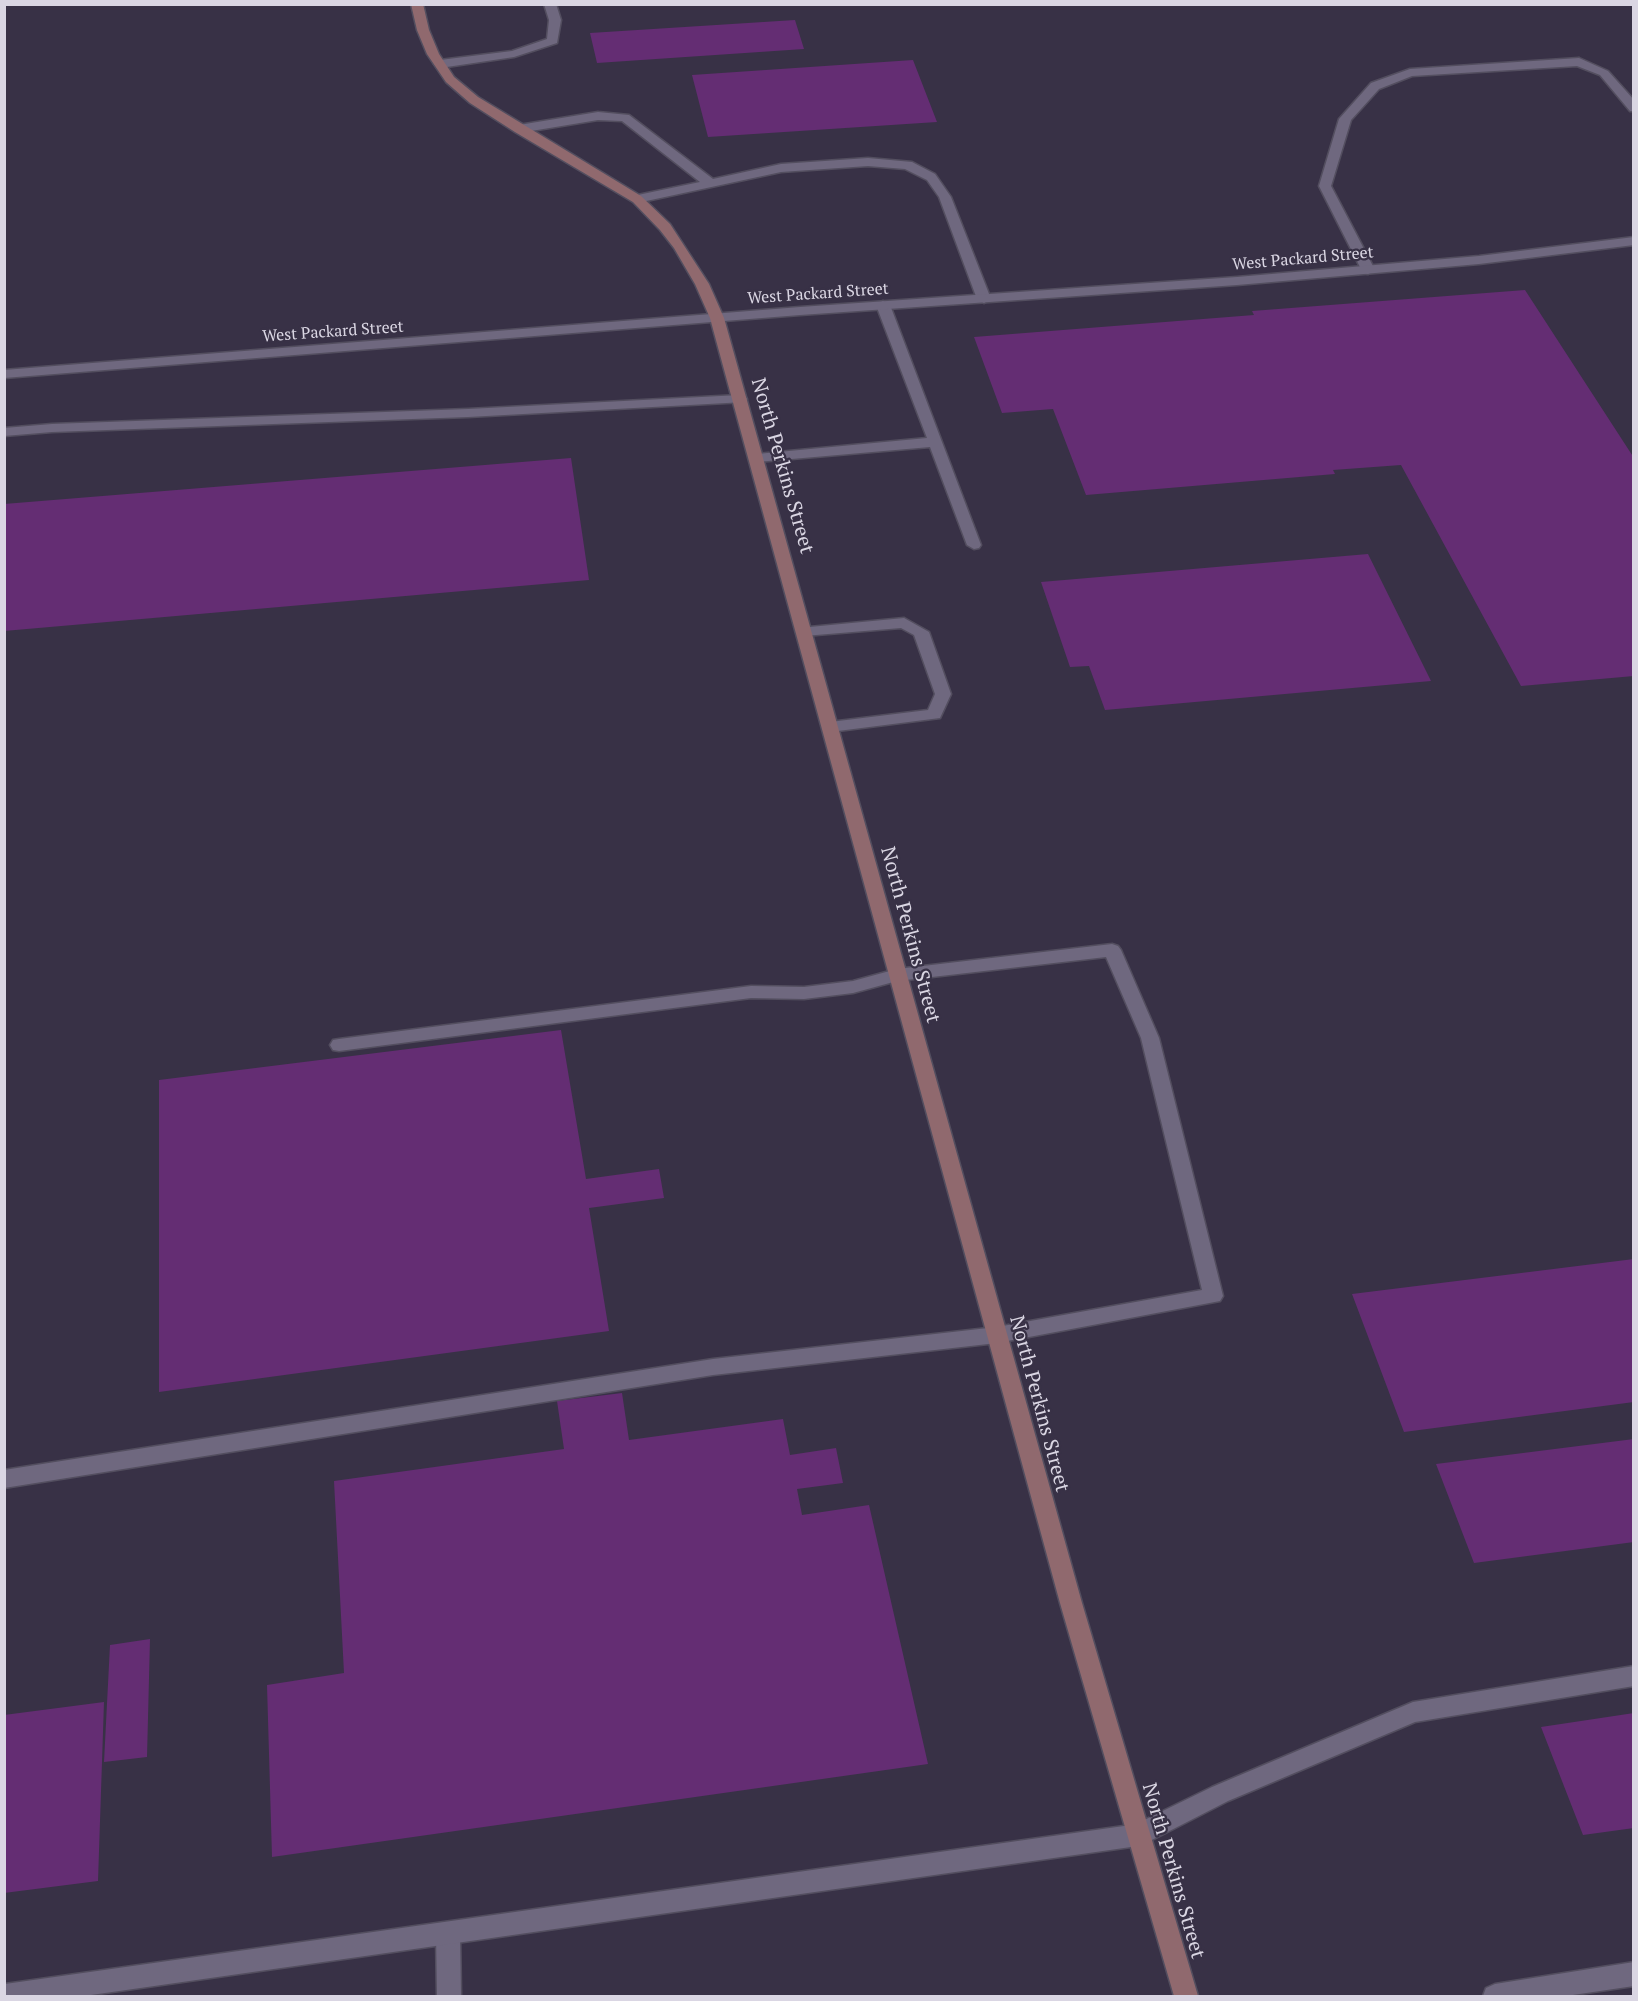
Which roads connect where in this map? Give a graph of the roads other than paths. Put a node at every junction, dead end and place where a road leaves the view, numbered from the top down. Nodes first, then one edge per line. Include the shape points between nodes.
1 (417, 4) edge
2 (550, 4) edge
3 (440, 64) junction
4 (1634, 108) edge
5 (519, 129) junction
6 (710, 183) junction
7 (637, 199) junction
8 (1634, 241) edge
9 (1368, 270) junction
10 (984, 299) junction
11 (883, 305) junction
12 (717, 318) junction
13 (4, 374) edge
14 (740, 399) junction
15 (4, 432) edge
16 (935, 442) junction
17 (757, 458) junction
18 (974, 545) dead end
19 (804, 630) junction
20 (831, 727) junction
21 (897, 975) junction
22 (339, 1045) dead end
23 (997, 1335) junction
24 (4, 1479) edge
25 (1634, 1676) edge
26 (1138, 1835) junction
27 (448, 1934) junction
28 (1634, 1974) edge
29 (5, 1996) edge
30 (449, 1996) edge
31 (1186, 1996) edge
32 (1495, 1996) edge

1 - 3 street, North Perkins Street via 423,30
2 - 3 street via 555,20 553,41 514,54
3 - 5 street, North Perkins Street via 450,79 474,100
4 - 9 street via 1604,73 1578,63 1410,73 1375,86 1346,119 1325,186
5 - 6 street via 598,116 624,118
5 - 7 street, North Perkins Street
6 - 7 street
6 - 10 street via 781,168 868,162 908,165 931,177 945,197
7 - 12 street, North Perkins Street via 680,247
8 - 9 street, West Packard Street
9 - 10 street, West Packard Street
10 - 11 street, West Packard Street
11 - 12 street, West Packard Street
11 - 16 street
12 - 13 street, West Packard Street
12 - 14 street, North Perkins Street
14 - 15 street
14 - 17 street, North Perkins Street
16 - 17 street
16 - 18 street
17 - 19 street, North Perkins Street
19 - 20 street, North Perkins Street
19 - 20 street via 904,623 921,632 943,694 934,714
20 - 21 street, North Perkins Street
21 - 22 street via 853,987 804,993 751,992
21 - 23 street, North Perkins Street
21 - 23 street via 1112,950 1150,1038 1213,1296
23 - 24 street via 713,1367
23 - 26 street, North Perkins Street
25 - 26 street via 1413,1712 1220,1794
26 - 27 street
26 - 31 street, North Perkins Street
27 - 29 street
27 - 30 street
28 - 32 street

